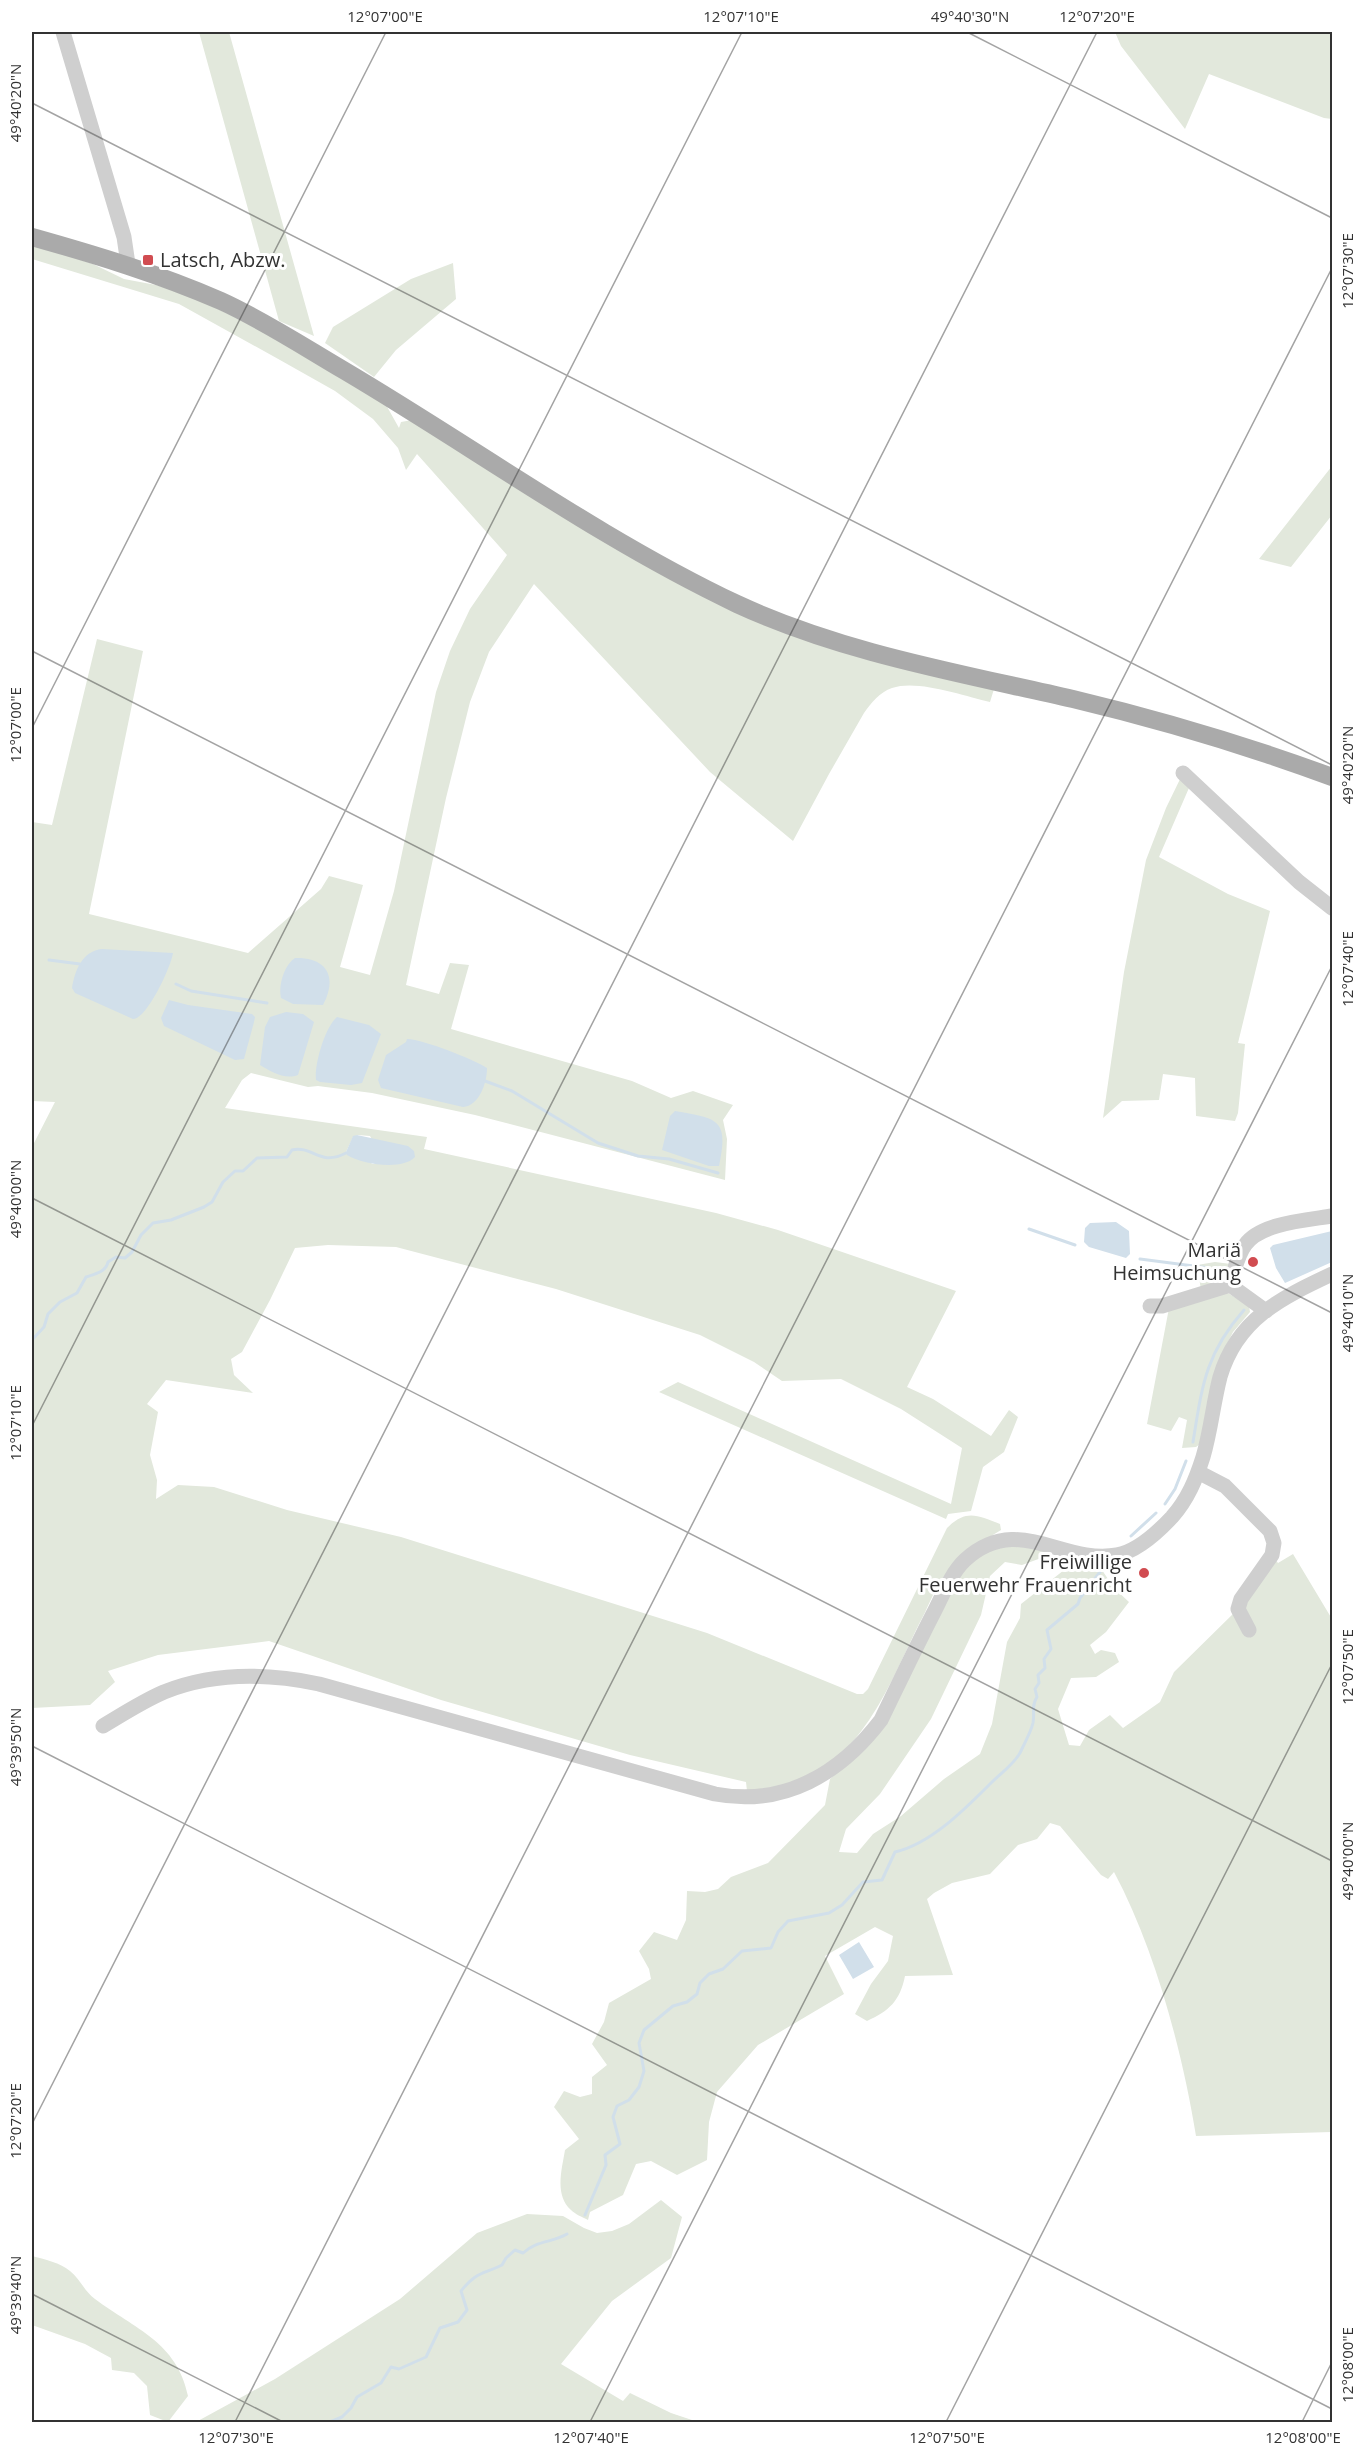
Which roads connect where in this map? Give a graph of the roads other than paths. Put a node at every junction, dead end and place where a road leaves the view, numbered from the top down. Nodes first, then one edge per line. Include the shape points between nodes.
1 (63, 32) edge
2 (32, 237) edge
3 (128, 264) junction
4 (1183, 772) dead end
5 (1332, 777) edge
6 (1332, 908) edge
7 (1332, 1216) edge
8 (1332, 1274) edge
9 (1230, 1285) junction
10 (1150, 1306) dead end
11 (1266, 1311) junction
12 (1198, 1472) junction
13 (1249, 1630) dead end
14 (103, 1726) dead end

1 - 3 street via 124,237
2 - 3 main road
3 - 5 main road via 242,312 361,380 605,532 740,605 877,653 1162,721
4 - 6 street via 1299,882
7 - 9 street via 1257,1234 1243,1246
8 - 11 street
9 - 10 street via 1162,1306
9 - 11 street
11 - 12 street via 1243,1330 1226,1360
12 - 13 street via 1225,1486 1270,1531 1274,1543 1272,1555 1238,1609
12 - 14 street via 1173,1515 1150,1538 1117,1555 1095,1555 1008,1539 993,1541 964,1561 881,1720 868,1737 835,1768 778,1793 736,1798 716,1794 319,1684 279,1677 241,1675 204,1680 165,1692

